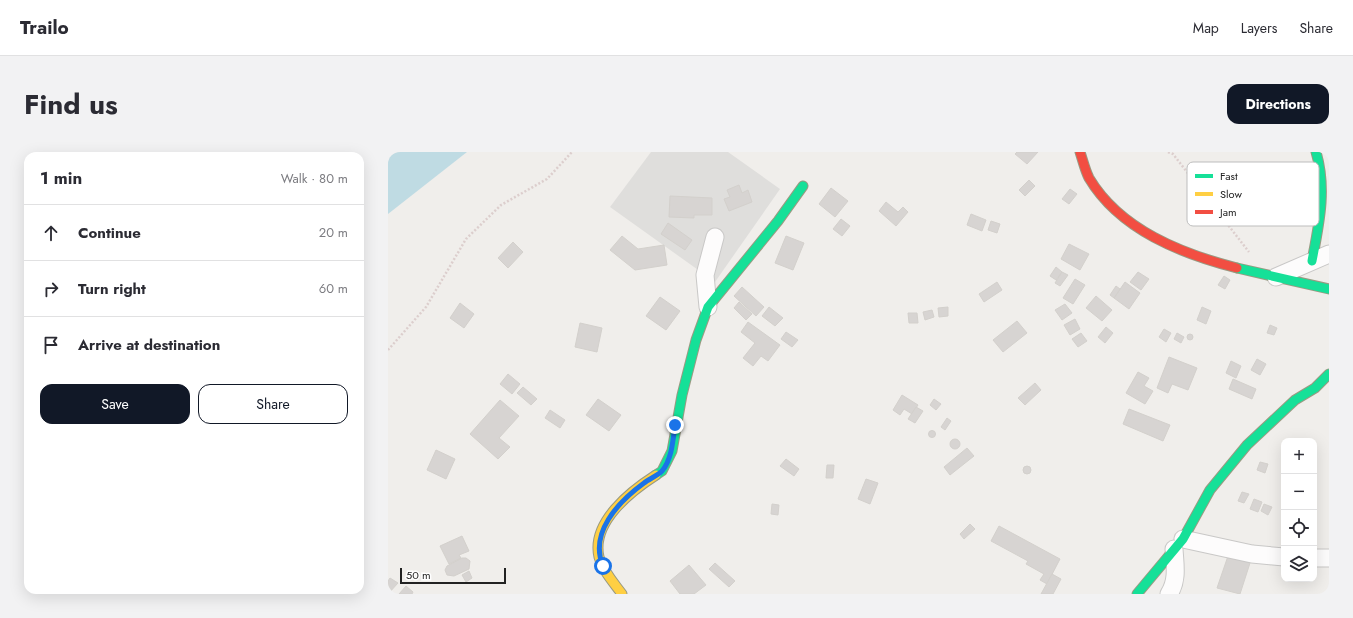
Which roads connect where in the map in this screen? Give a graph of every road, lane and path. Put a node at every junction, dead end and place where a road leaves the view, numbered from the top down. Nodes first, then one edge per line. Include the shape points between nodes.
1 (572, 152) edge
2 (1080, 152) edge
3 (1168, 152) edge
4 (1316, 152) edge
5 (1187, 171) edge
6 (803, 186) dead end
7 (1319, 216) edge
8 (1231, 226) edge
9 (1317, 226) edge
10 (715, 238) dead end
11 (1329, 254) edge
12 (1312, 261) junction
13 (1271, 276) junction
14 (1329, 289) edge
15 (708, 306) junction
16 (388, 350) edge
17 (1329, 374) edge
18 (1178, 544) junction
19 (1281, 557) edge
20 (1317, 558) edge
21 (1329, 558) edge
22 (622, 594) edge
23 (1137, 594) edge
24 (1169, 594) edge

1 - 16 path via 547,179 501,205 466,239 426,307
2 - 13 street via 1088,176 1106,202 1131,225 1161,242 1182,250 1232,267
3 - 5 path via 1173,154
4 - 7 street via 1324,183
6 - 15 street via 778,221
8 - 13 path
9 - 12 street
10 - 15 street via 705,275
11 - 12 street
12 - 13 street
13 - 14 street
15 - 22 street via 682,395 672,451 662,471 642,484 619,506 603,527 598,556
17 - 18 street via 1315,388 1295,400 1247,445 1210,490
18 - 19 street
18 - 23 street
18 - 24 street via 1176,574
20 - 21 street

